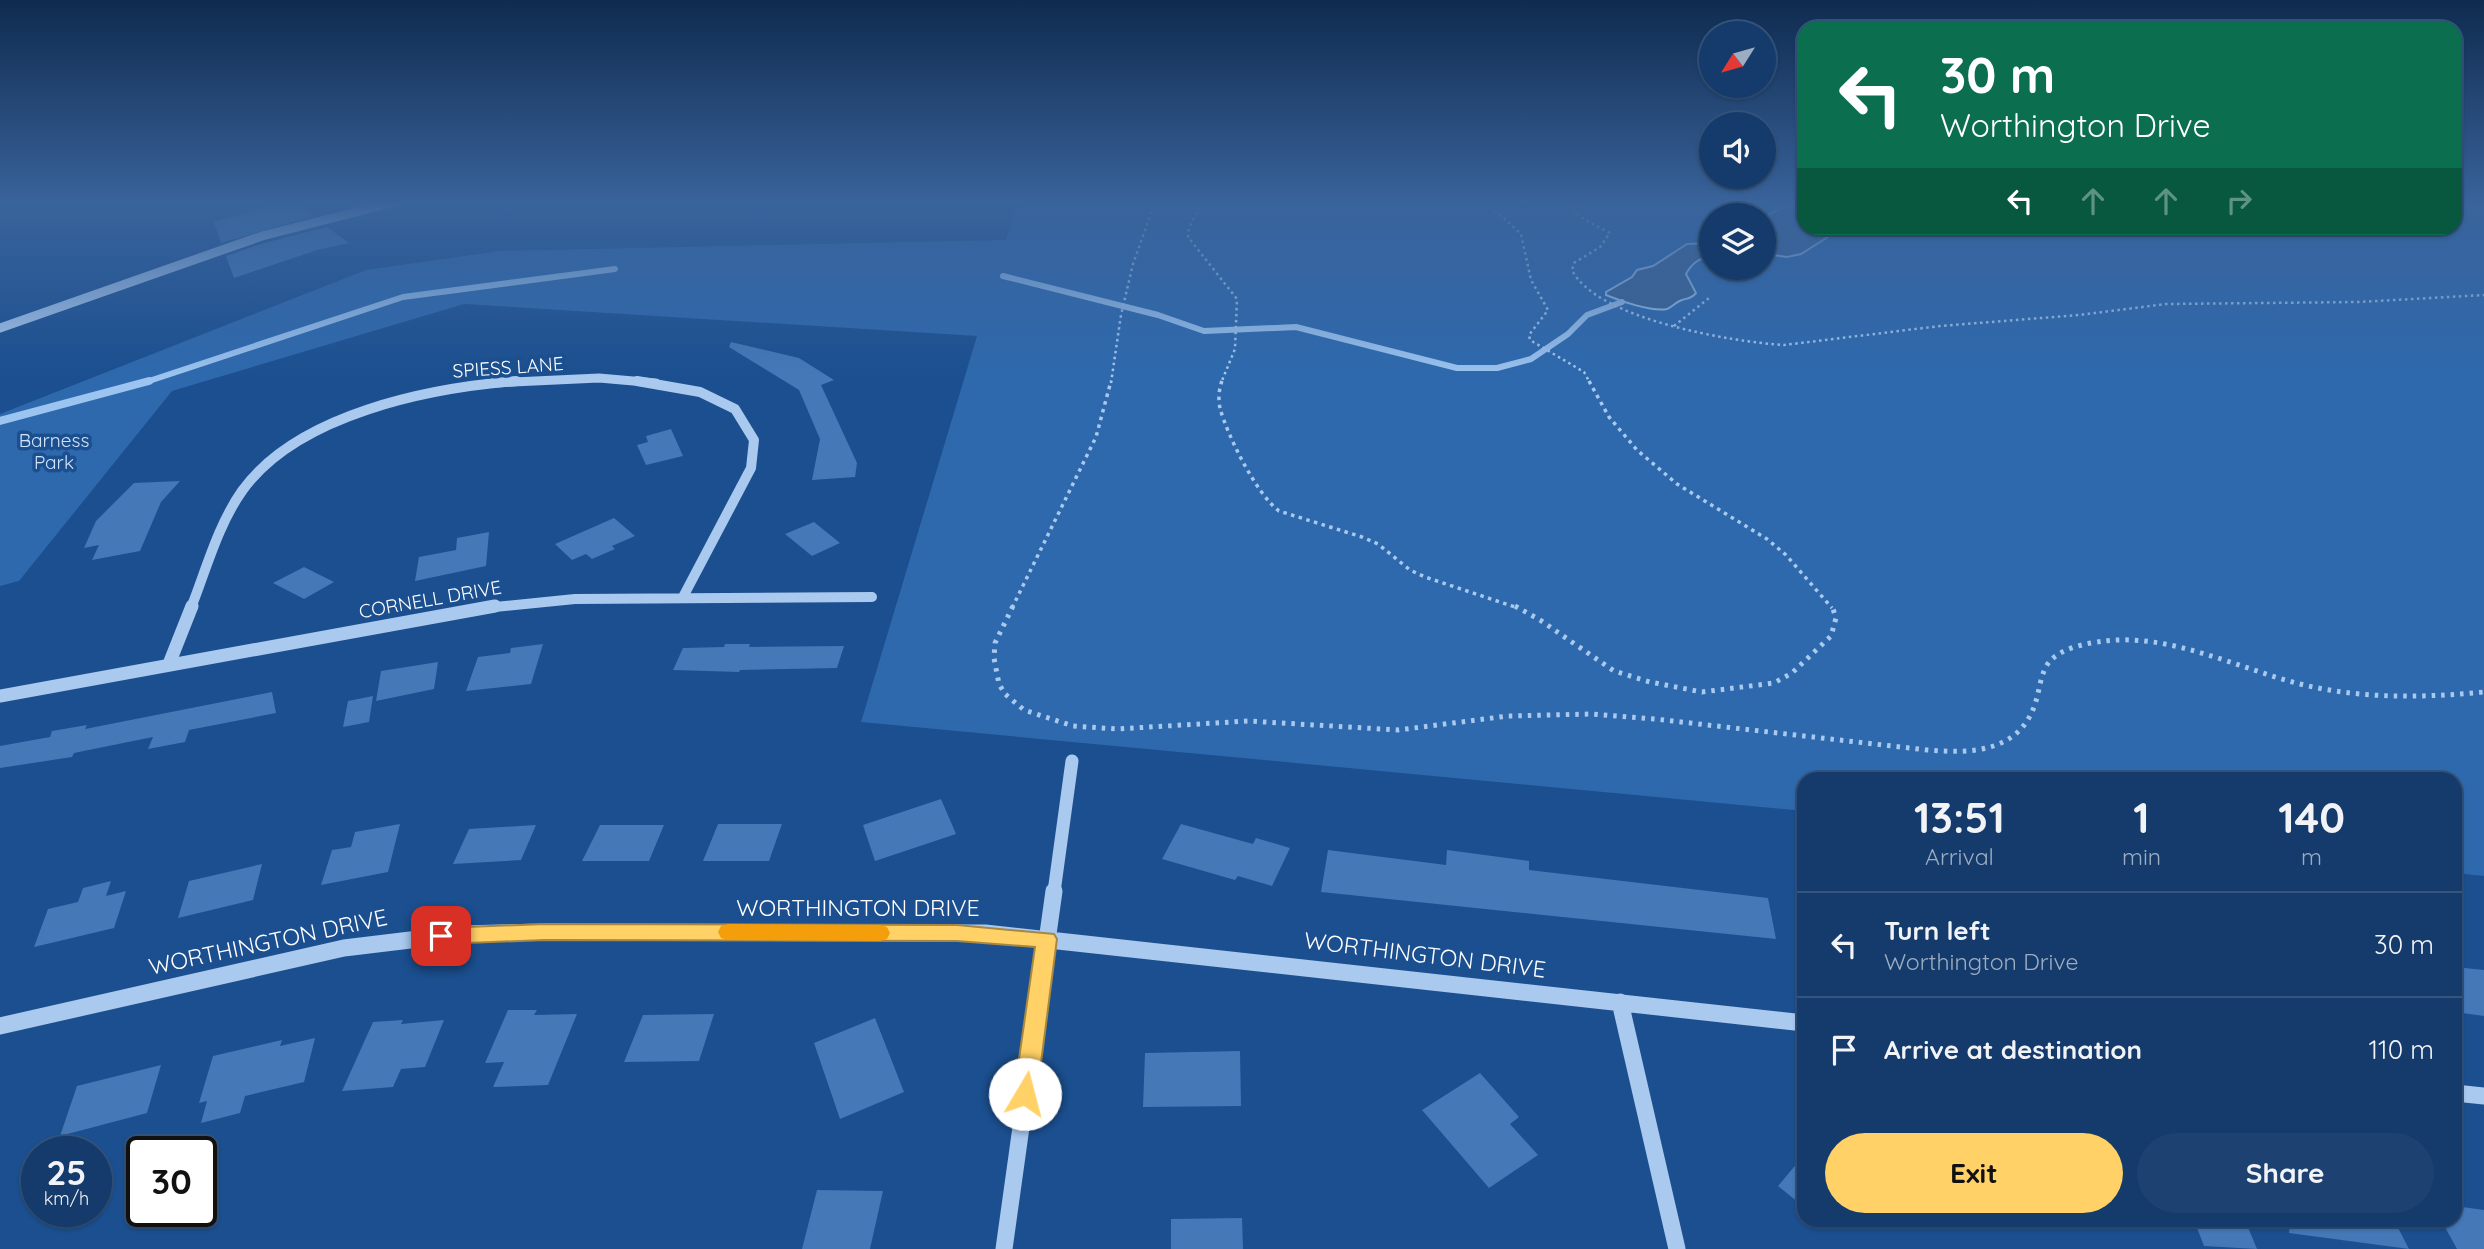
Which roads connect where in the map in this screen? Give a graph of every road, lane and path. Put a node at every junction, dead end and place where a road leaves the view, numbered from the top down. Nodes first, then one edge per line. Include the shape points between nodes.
1 (192, 260) edge
2 (1134, 260) edge
3 (1206, 260) edge
4 (1527, 260) edge
5 (1578, 260) edge
6 (2484, 295) edge
7 (1709, 298) dead end
8 (1673, 327) junction
9 (0, 328) edge
10 (684, 597) junction
11 (873, 597) dead end
12 (169, 664) junction
13 (2484, 692) edge
14 (0, 696) edge
15 (1072, 761) dead end
16 (1046, 939) junction
17 (1620, 1002) junction
18 (1797, 1022) edge
19 (0, 1026) edge
20 (2462, 1094) edge
21 (2484, 1096) edge
22 (1004, 1249) edge
23 (1677, 1249) edge

1 - 9 street
2 - 13 path via 1115,368 1096,437 995,643 994,672 1010,700 1049,721 1087,729 1230,721 1385,730 1542,713 1653,719 1972,751 2014,738 2035,706 2050,661 2083,644 2111,641 2204,654 2317,688 2385,698
3 - 4 path via 1237,299 1235,349 1220,385 1219,406 1257,489 1279,511 1362,537 1418,573 1510,604 1614,671 1702,692 1774,683 1793,673 1831,636 1836,618 1831,605 1786,555 1677,484 1637,450 1609,417 1584,372 1530,340 1548,310 1531,280
5 - 8 path via 1572,270 1591,294
6 - 8 path via 2166,304 1784,345
7 - 8 path
10 - 11 street, CORNELL DRIVE
10 - 12 street, CORNELL DRIVE via 503,605
10 - 12 street, SPIESS LANE via 751,468 754,437 741,416 712,396 669,384 612,379 479,383 413,396 355,416 282,452 258,472 232,506
12 - 14 street, CORNELL DRIVE
15 - 16 street
16 - 17 street, WORTHINGTON DRIVE
16 - 19 street, WORTHINGTON DRIVE via 985,933 460,934 320,952
16 - 22 street
17 - 18 street, WORTHINGTON DRIVE
17 - 23 street
20 - 21 street

